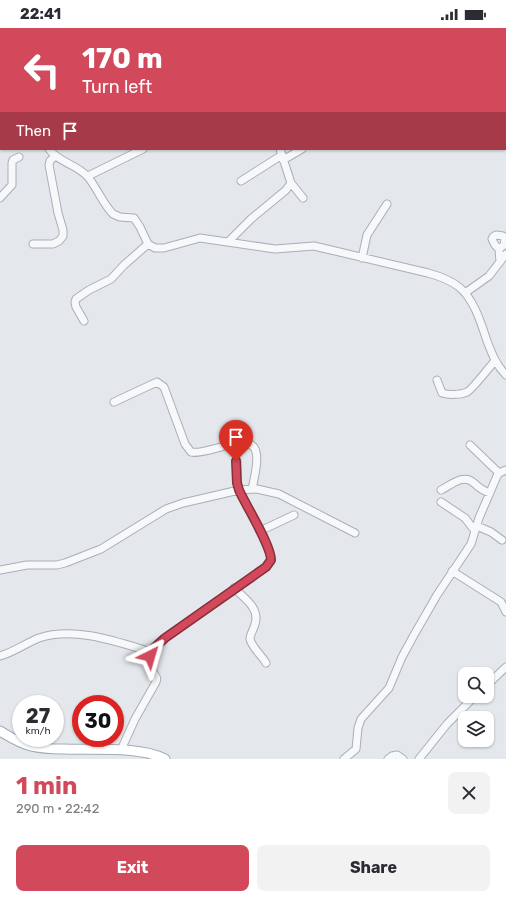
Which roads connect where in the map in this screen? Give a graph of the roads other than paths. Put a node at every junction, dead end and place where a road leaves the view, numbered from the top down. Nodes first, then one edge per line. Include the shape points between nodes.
1 (50, 150) edge
2 (141, 150) edge
3 (299, 150) edge
4 (282, 155) edge
5 (55, 156) junction
6 (19, 157) dead end
7 (88, 176) junction
8 (241, 181) dead end
9 (291, 183) junction
10 (0, 198) edge
11 (303, 198) dead end
12 (387, 204) dead end
13 (228, 242) junction
14 (33, 244) dead end
15 (148, 244) junction
16 (499, 249) dead end
17 (506, 254) edge
18 (362, 258) junction
19 (500, 262) junction
20 (465, 294) junction
21 (84, 321) dead end
22 (494, 361) junction
23 (506, 375) edge
24 (437, 380) dead end
25 (114, 402) dead end
26 (470, 445) dead end
27 (236, 461) dead end
28 (503, 471) edge
29 (252, 489) junction
30 (239, 490) junction
31 (441, 490) dead end
32 (490, 493) junction
33 (441, 502) dead end
34 (294, 515) dead end
35 (476, 528) junction
36 (260, 531) junction
37 (355, 533) dead end
38 (502, 540) dead end
39 (0, 570) edge
40 (452, 571) junction
41 (234, 588) junction
42 (506, 612) edge
43 (151, 652) junction
44 (0, 656) edge
45 (266, 663) dead end
46 (506, 667) edge
47 (494, 678) edge
48 (468, 703) edge
49 (0, 731) edge
50 (121, 750) junction
51 (165, 759) edge
52 (344, 759) edge
53 (388, 759) edge
54 (403, 759) edge
55 (419, 759) edge

1 - 5 street
2 - 7 street
3 - 4 street
4 - 8 street
4 - 9 street
5 - 7 street
5 - 14 street via 49,165 58,213 64,230 63,236 54,244
6 - 10 street via 12,162 12,185
7 - 15 street via 111,212 120,217 137,220
9 - 11 street
9 - 13 street
12 - 18 street via 367,235
13 - 15 street via 200,238 164,248 155,248
13 - 18 street via 275,249 314,246
15 - 21 street via 111,279 76,299 76,307
16 - 19 street
17 - 19 street
18 - 20 street via 433,274 459,287
19 - 20 street via 489,276
20 - 22 street via 482,326
22 - 23 street
22 - 24 street via 464,394 442,393
25 - 29 street via 157,382 164,387 185,444 191,452 239,443 252,444 257,456
26 - 28 street
27 - 30 street
28 - 32 street
29 - 30 street
29 - 37 street via 287,498
30 - 36 street
30 - 39 street via 170,507 100,548 66,563 27,565
31 - 32 street via 468,478
32 - 35 street
33 - 35 street
34 - 36 street
35 - 38 street via 491,532
35 - 40 street via 470,544
36 - 41 street via 271,560 266,567
40 - 42 street via 501,602
40 - 52 street via 402,657 389,688 361,719 356,750
41 - 43 street via 165,638
41 - 45 street via 255,610 256,623 251,641
43 - 44 street via 94,636 60,634 39,638
43 - 50 street via 149,663 156,682
46 - 47 street
48 - 55 street
49 - 50 main road via 32,746
50 - 51 main road via 149,753
53 - 54 street via 397,755

